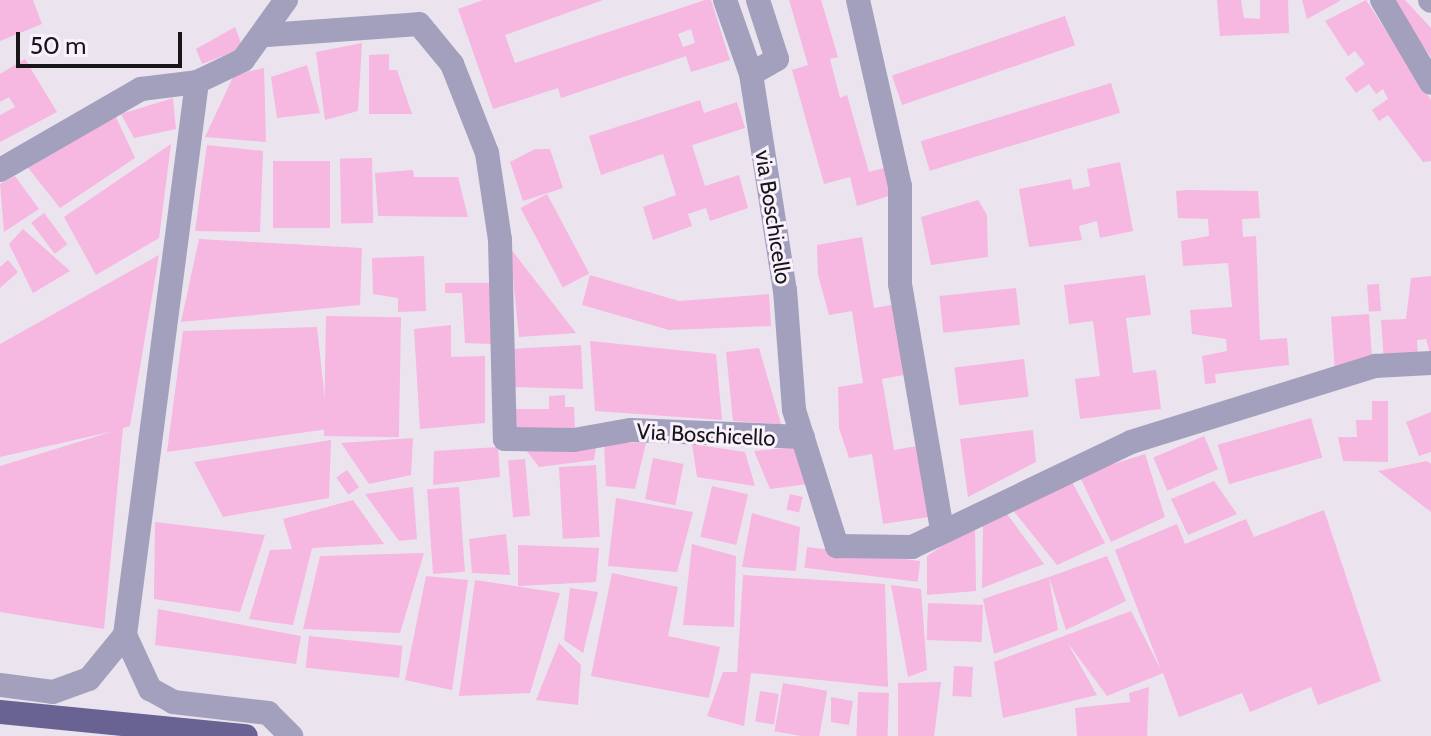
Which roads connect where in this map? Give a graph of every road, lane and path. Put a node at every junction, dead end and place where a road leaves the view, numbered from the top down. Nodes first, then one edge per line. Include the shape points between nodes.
1 (286, 0) edge
2 (725, 0) edge
3 (758, 0) edge
4 (858, 0) edge
5 (1382, 0) edge
6 (267, 35) junction
7 (751, 74) junction
8 (197, 82) junction
9 (1431, 83) edge
10 (0, 170) edge
11 (1431, 363) edge
12 (803, 437) junction
13 (942, 531) junction
14 (125, 635) junction
15 (0, 685) edge
16 (0, 712) edge
17 (246, 736) edge
18 (291, 736) edge

1 - 6 street
2 - 7 street, via Boschicello
3 - 7 street via 777,59
4 - 13 street via 900,186 900,284
5 - 9 street
6 - 8 street via 243,60
6 - 12 street, Via Boschicello via 387,20 419,24 452,64 487,153 500,240 505,439 574,440 631,430
7 - 12 street, via Boschicello
8 - 10 street via 141,89
8 - 14 street
11 - 13 street, Via Boschicello via 1375,366 1131,442
12 - 13 street, Via Boschicello via 837,546 912,547
14 - 15 street via 89,679 53,692
14 - 18 street via 150,689 173,702 268,713
16 - 17 main road

